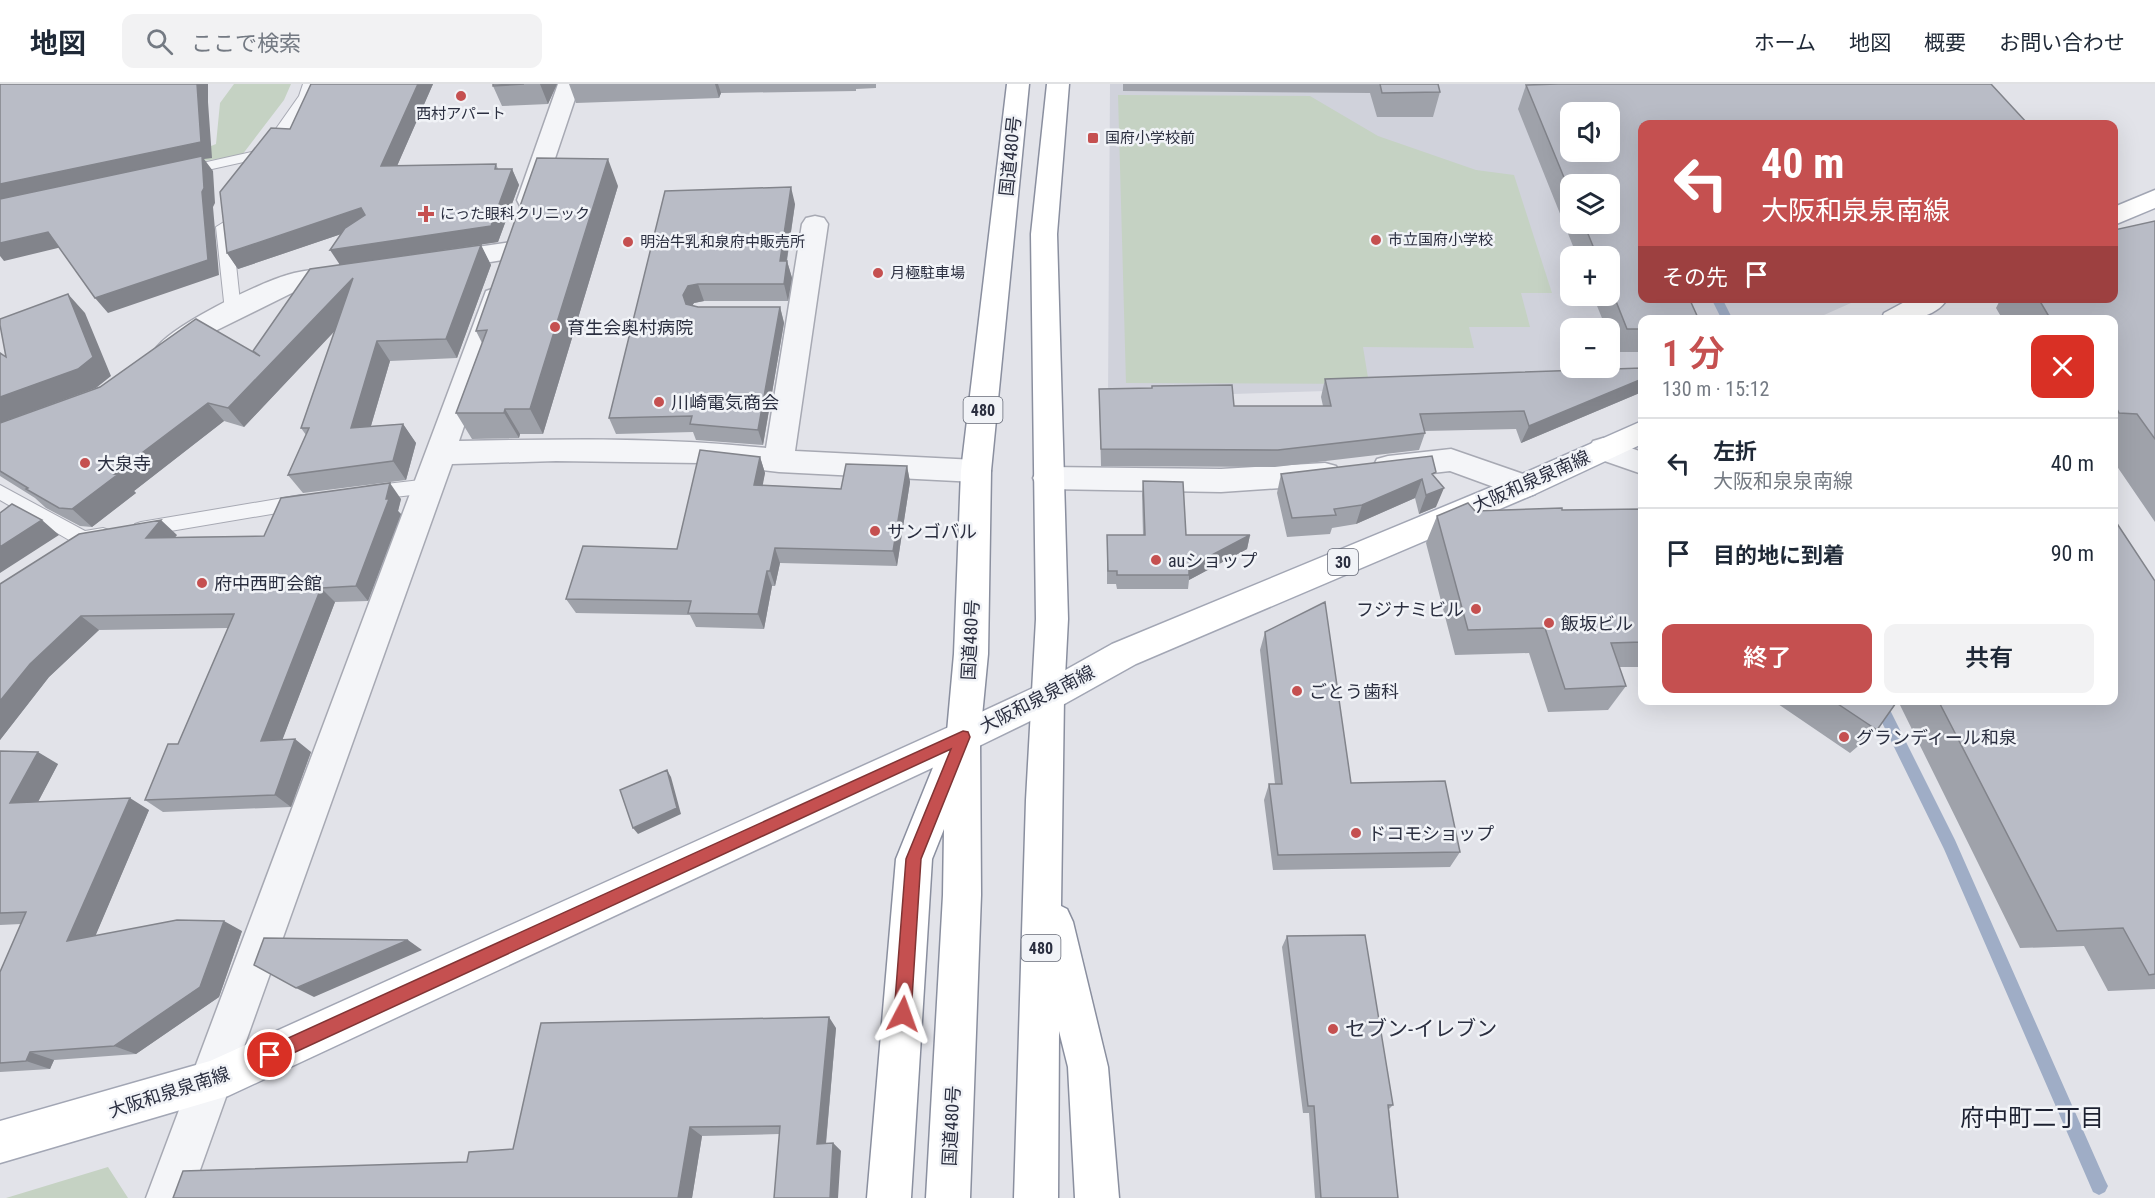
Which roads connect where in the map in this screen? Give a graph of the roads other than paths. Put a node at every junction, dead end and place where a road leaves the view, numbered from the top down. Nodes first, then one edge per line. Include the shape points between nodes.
1 (310, 84) edge
2 (569, 84) edge
3 (1018, 84) edge
4 (1058, 84) edge
5 (265, 153) junction
6 (250, 171) edge
7 (173, 173) edge
8 (2155, 198) edge
9 (222, 207) edge
10 (2118, 215) edge
11 (815, 224) dead end
12 (511, 251) junction
13 (419, 264) edge
14 (373, 271) edge
15 (1927, 303) edge
16 (233, 311) junction
17 (1908, 315) edge
18 (146, 369) edge
19 (1638, 448) edge
20 (441, 453) junction
21 (779, 461) junction
22 (976, 471) junction
23 (1048, 478) junction
24 (429, 486) junction
25 (1524, 486) junction
26 (0, 492) edge
27 (346, 496) edge
28 (322, 499) edge
29 (83, 538) junction
30 (55, 556) edge
31 (1047, 697) junction
32 (963, 737) junction
33 (1043, 870) junction
34 (213, 1081) junction
35 (0, 1142) edge
36 (168, 1198) edge
37 (889, 1198) edge
38 (948, 1198) edge
39 (1036, 1198) edge
40 (1097, 1198) edge

1 - 5 lane via 306,96
2 - 12 street
3 - 22 main road, 国道480号 / 480
4 - 23 main road, 480 via 1044,234
5 - 6 lane
5 - 7 lane
8 - 10 main road
9 - 16 lane
11 - 21 street via 790,312
12 - 13 street
12 - 20 street
14 - 16 street via 293,282
15 - 17 main road
16 - 18 street via 203,325
19 - 25 main road, 大阪和泉泉南線 / 30 via 1603,449
20 - 21 street via 700,452
20 - 24 street
21 - 22 street
22 - 32 main road, 国道480号 / 480
23 - 25 street via 1275,480 1451,460
23 - 31 main road, 480 via 1052,619
24 - 27 lane
24 - 34 street
25 - 31 main road, 大阪和泉泉南線 / 30 via 1124,654
26 - 29 lane
28 - 29 lane
29 - 30 street
31 - 32 main road, 大阪和泉泉南線 / 30
31 - 33 main road, 480
32 - 34 main road, 大阪和泉泉南線 / 30
32 - 37 main road, 480 via 914,859
32 - 38 main road, 国道480号 / 480 via 962,895
33 - 39 main road, 480
33 - 40 main road, 480 via 1088,1067
34 - 35 main road, 大阪和泉泉南線 / 30
34 - 36 street

